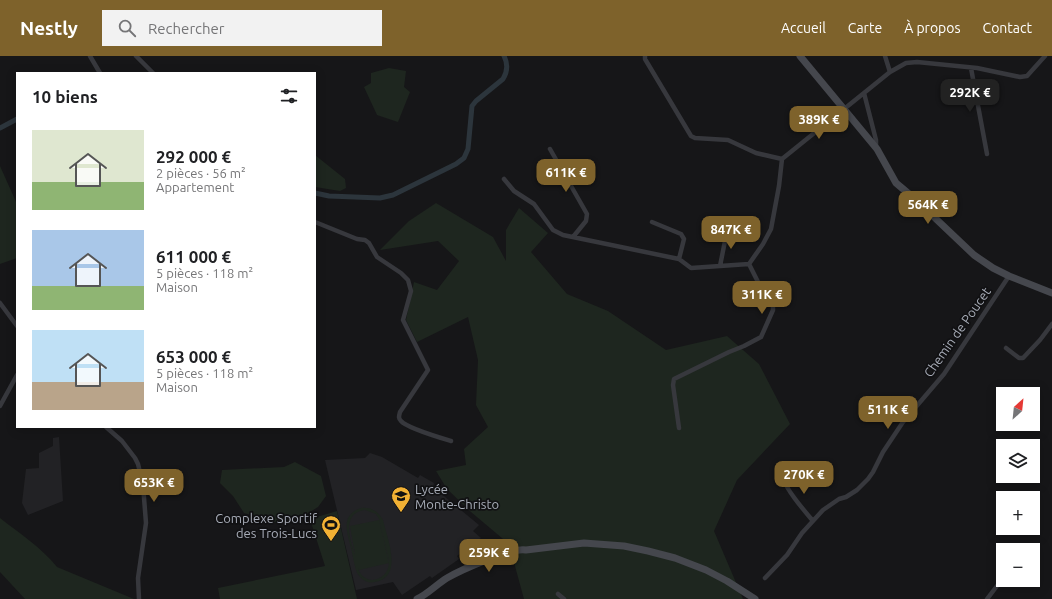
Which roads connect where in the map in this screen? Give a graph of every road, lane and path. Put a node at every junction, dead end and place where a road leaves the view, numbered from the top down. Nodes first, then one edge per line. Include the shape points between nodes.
1 (90, 56) edge
2 (136, 56) edge
3 (644, 56) edge
4 (800, 56) edge
5 (885, 56) edge
6 (1045, 56) edge
7 (970, 68) junction
8 (99, 72) edge
9 (153, 72) edge
10 (890, 72) junction
11 (864, 93) junction
12 (843, 108) junction
13 (550, 149) dead end
14 (876, 150) junction
15 (987, 154) dead end
16 (782, 158) junction
17 (504, 179) dead end
18 (316, 222) edge
19 (652, 222) dead end
20 (727, 231) dead end
21 (572, 237) junction
22 (680, 259) junction
23 (749, 264) junction
24 (720, 266) junction
25 (1009, 276) junction
26 (1052, 292) edge
27 (0, 303) edge
28 (1052, 324) edge
29 (16, 325) edge
30 (1006, 348) dead end
31 (16, 377) edge
32 (0, 406) edge
33 (107, 428) edge
34 (679, 428) dead end
35 (452, 442) dead end
36 (788, 470) dead end
37 (813, 521) junction
38 (765, 578) dead end
39 (996, 587) edge
40 (558, 594) dead end
41 (139, 599) edge
42 (418, 599) edge
43 (564, 599) edge
44 (755, 599) edge
45 (987, 599) edge

1 - 8 street
2 - 9 street
3 - 16 street via 691,136 728,140 756,153
4 - 12 main road
5 - 10 street
6 - 7 street via 1024,77
7 - 10 street via 917,62 906,63
7 - 15 street
10 - 11 street
11 - 12 street
11 - 14 street via 876,140
12 - 14 main road
12 - 16 street
13 - 21 street via 587,214 586,221
14 - 25 main road via 896,183 974,255
16 - 23 street via 771,229
17 - 21 street via 514,191 534,204 553,230
18 - 35 street via 365,240 377,257 408,280 411,291 402,320 428,370 399,417 407,425
19 - 22 street via 681,234 684,239
20 - 24 street
21 - 22 street
22 - 24 street via 692,268
23 - 24 street
23 - 34 street via 774,308 765,330 761,337 674,379
25 - 26 main road
25 - 37 street, Chemin de Poucet via 944,374 903,422 868,479 857,490 839,498 823,510
27 - 29 street
28 - 30 street via 1023,358 1019,358
31 - 32 street
33 - 41 street via 122,441 135,458 143,485 146,523 138,578
36 - 37 street via 784,481
37 - 38 street, Chemin de Poucet via 787,555
39 - 45 street
40 - 43 street
42 - 44 main road via 447,578 482,561 522,549 584,543 624,546 675,558 706,570

